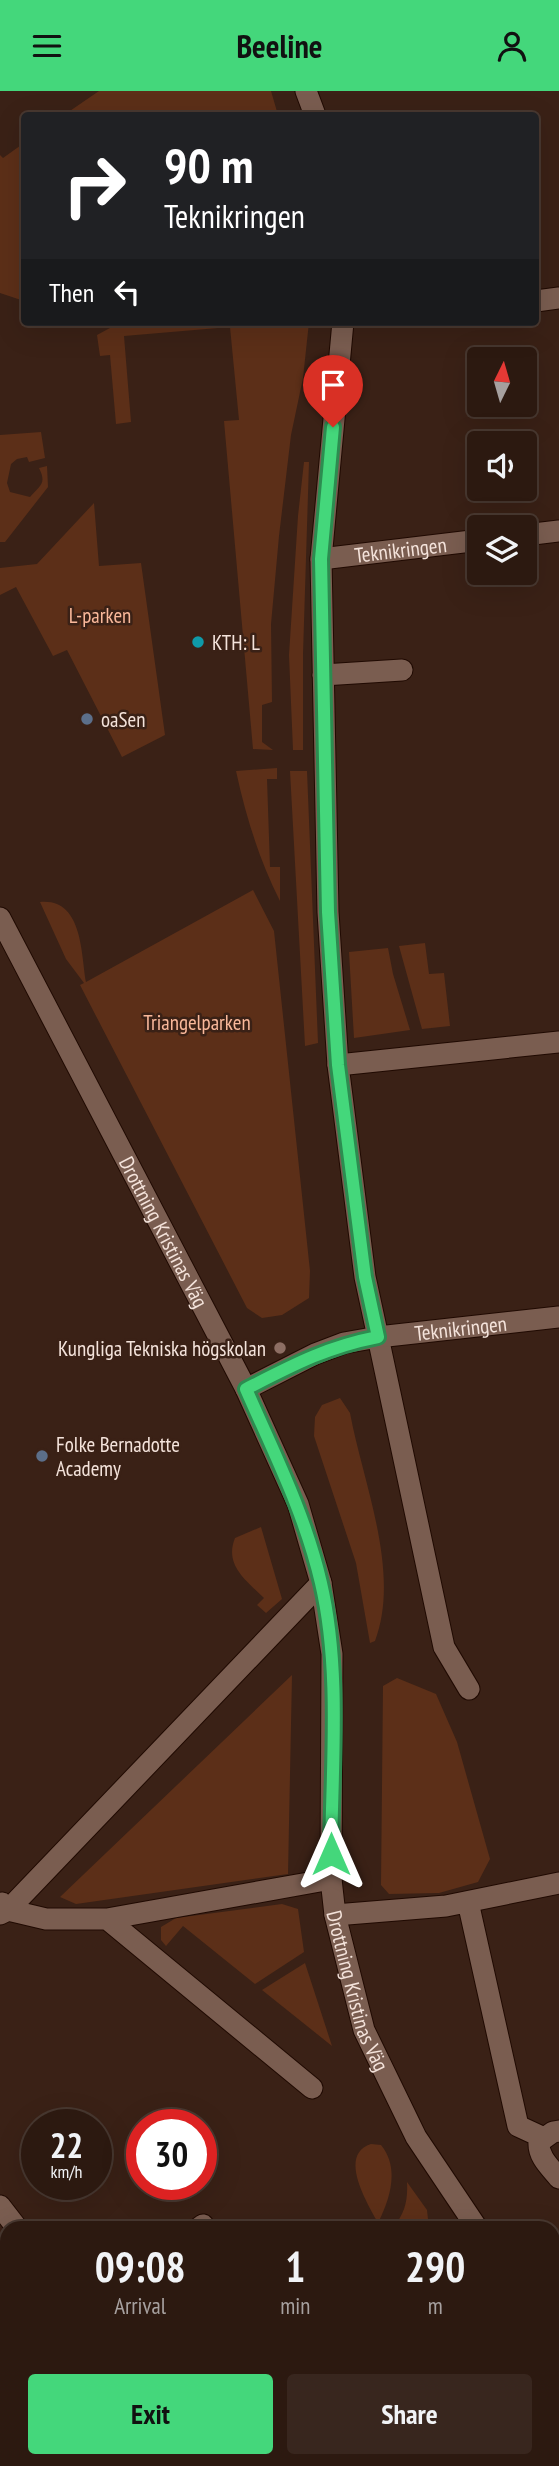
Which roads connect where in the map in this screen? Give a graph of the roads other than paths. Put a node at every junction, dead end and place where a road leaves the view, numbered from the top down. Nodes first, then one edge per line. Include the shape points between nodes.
1 (306, 91) edge
2 (314, 112) edge
3 (559, 298) edge
4 (539, 301) edge
5 (343, 326) edge
6 (559, 531) edge
7 (537, 534) edge
8 (467, 542) edge
9 (321, 559) junction
10 (402, 670) dead end
11 (323, 675) junction
12 (0, 918) edge
13 (559, 1042) edge
14 (338, 1065) junction
15 (559, 1317) edge
16 (378, 1337) junction
17 (246, 1389) junction
18 (321, 1583) junction
19 (469, 1689) dead end
20 (331, 1879) junction
21 (559, 1883) edge
22 (468, 1902) junction
23 (3, 1908) edge
24 (335, 1915) junction
25 (107, 1919) junction
26 (312, 2088) dead end
27 (552, 2134) edge
28 (559, 2178) edge
29 (0, 2206) edge
30 (12, 2221) edge
31 (472, 2221) edge

1 - 2 street
3 - 4 street
5 - 9 street
6 - 7 street
8 - 9 street, Teknikringen
9 - 11 street
10 - 11 street
11 - 14 street via 328,912
12 - 17 street, Drottning Kristinas Väg
13 - 14 street
14 - 16 street via 365,1277
15 - 16 street, Teknikringen
16 - 17 street, Teknikringen via 315,1354
16 - 19 street via 444,1647
17 - 18 street, Drottning Kristinas Väg via 298,1504
18 - 20 street, Drottning Kristinas Väg via 332,1654
18 - 23 street
20 - 24 street, Drottning Kristinas Väg
20 - 25 street
21 - 22 street
22 - 24 street
22 - 27 street via 518,2126
23 - 25 street via 46,1919
24 - 31 street, Drottning Kristinas Väg via 364,2030 416,2137
25 - 26 street
27 - 28 street via 539,2142 539,2148
29 - 30 street

